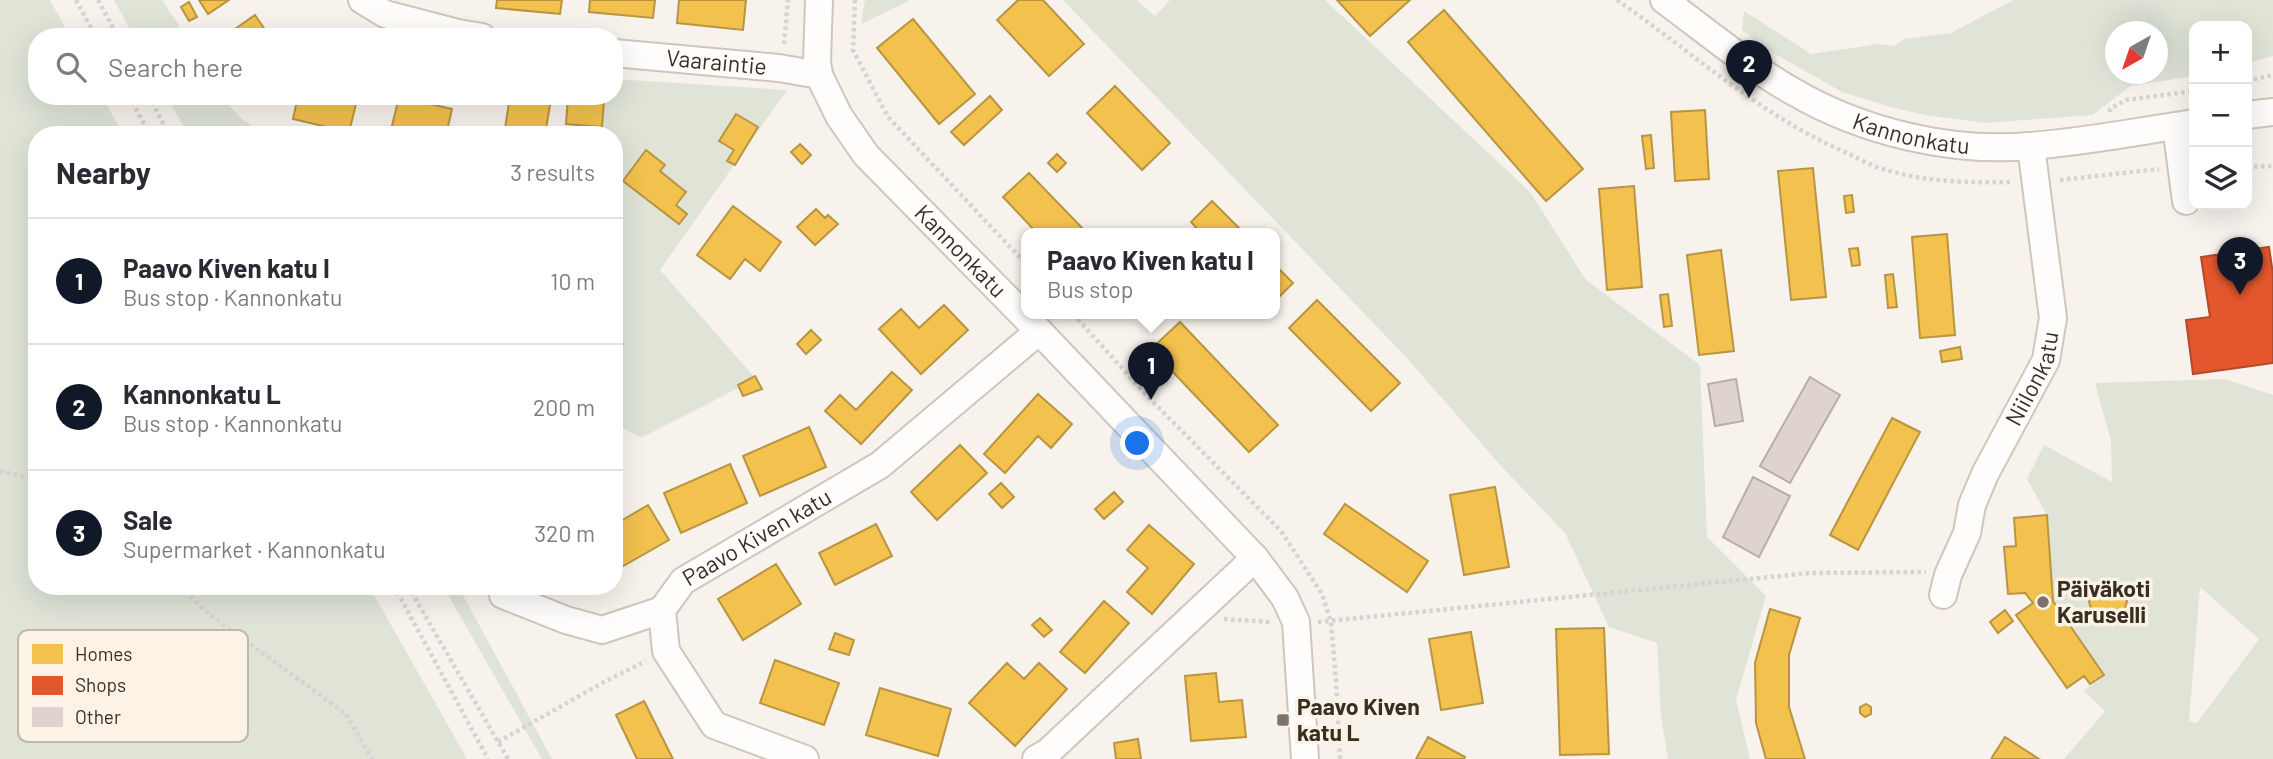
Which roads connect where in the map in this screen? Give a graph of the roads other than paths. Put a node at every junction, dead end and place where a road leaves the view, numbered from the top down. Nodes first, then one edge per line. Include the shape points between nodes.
1 (362, 0) edge
2 (819, 0) edge
3 (1664, 0) edge
4 (439, 28) edge
5 (623, 54) edge
6 (819, 75) junction
7 (2273, 112) edge
8 (2252, 114) edge
9 (2185, 124) edge
10 (2031, 146) junction
11 (2186, 201) dead end
12 (1021, 313) edge
13 (1027, 319) edge
14 (1039, 331) junction
15 (1255, 558) junction
16 (1946, 585) road end
17 (503, 596) dead end
18 (662, 610) junction
19 (805, 759) edge
20 (1036, 759) edge
21 (1305, 759) edge

1 - 4 street via 384,14
2 - 6 street, Kannonkatu
3 - 10 street, Kannonkatu via 1795,93 1844,116 1943,143
5 - 6 street, Vaaraintie
6 - 12 street, Kannonkatu via 839,116 866,155
7 - 8 street
9 - 10 street, Kannonkatu
9 - 11 street
10 - 16 street, Niilonkatu via 2053,318 2046,360 1984,474
13 - 14 street, Kannonkatu
14 - 15 street, Kannonkatu
14 - 18 street, Paavo Kiven katu via 880,465 683,581
15 - 20 street
15 - 21 street, Kannonkatu via 1285,597 1296,622
17 - 18 street via 602,630
18 - 19 street via 666,651 714,724

